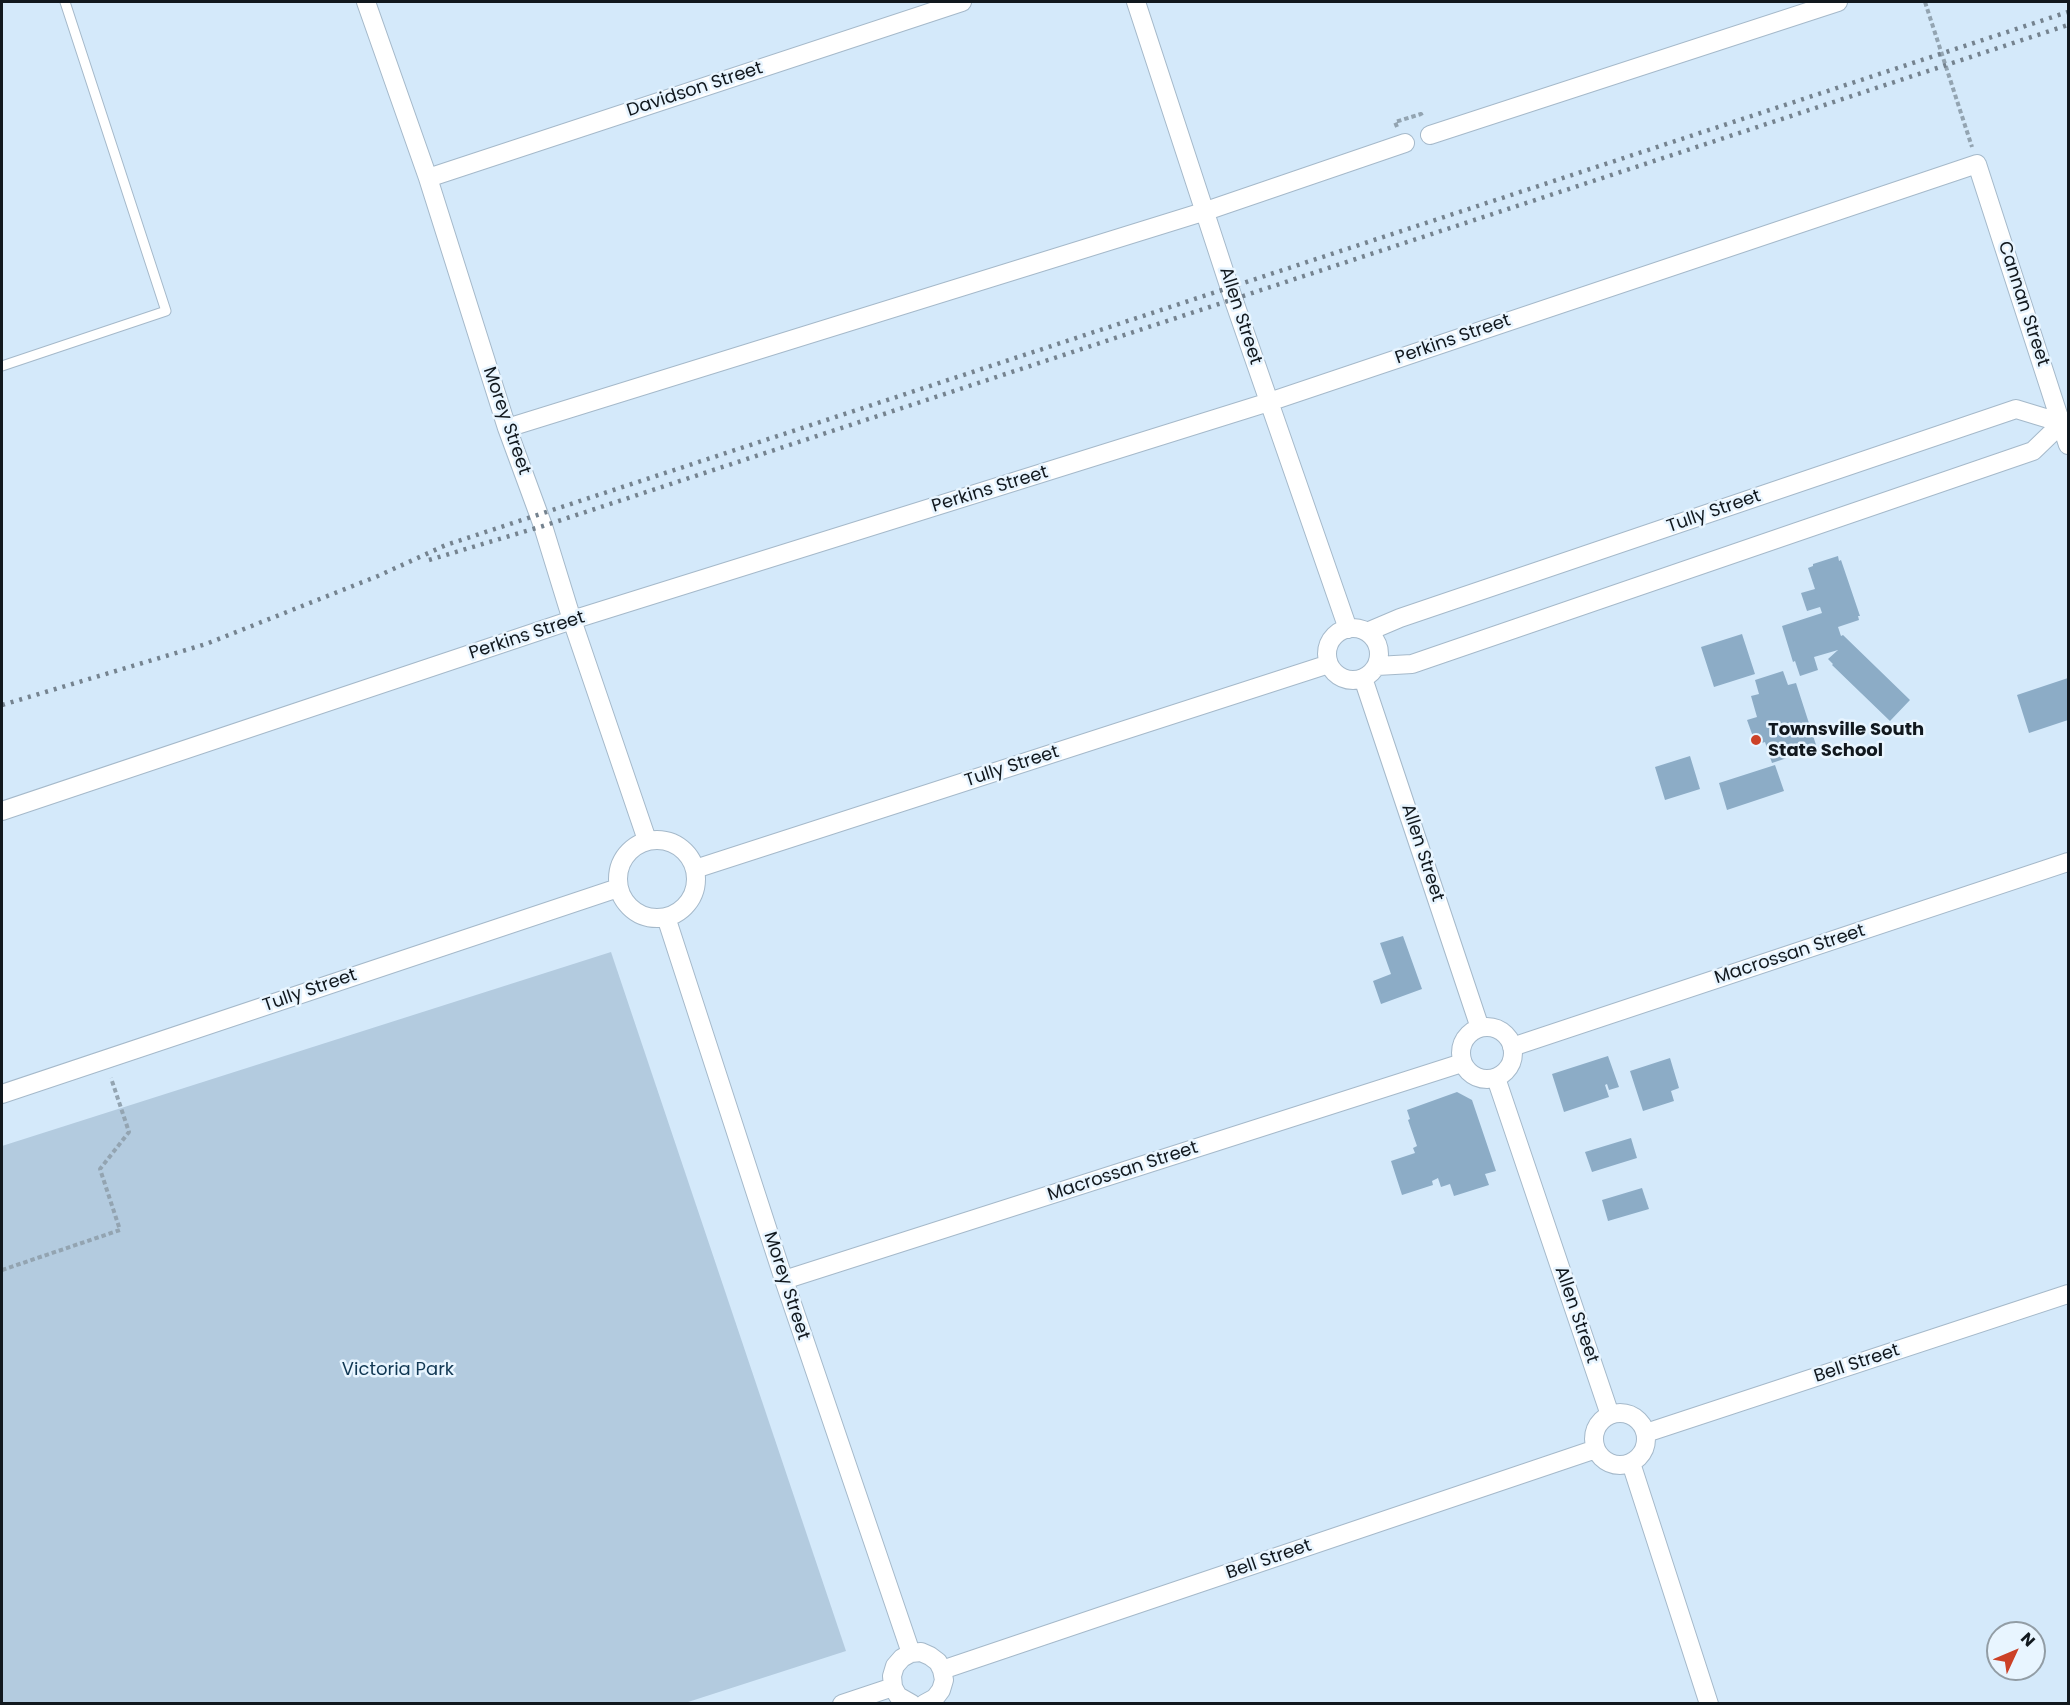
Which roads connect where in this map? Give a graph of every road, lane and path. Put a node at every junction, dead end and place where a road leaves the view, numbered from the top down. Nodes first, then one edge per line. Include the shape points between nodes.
1 (66, 2) edge
2 (366, 2) edge
3 (962, 2) edge
4 (1136, 2) edge
5 (1838, 2) edge
6 (1925, 2) edge
7 (1430, 135) dead end
8 (1405, 143) dead end
9 (1977, 164) junction
10 (428, 178) junction
11 (1206, 211) junction
12 (2, 366) edge
13 (1269, 402) junction
14 (2065, 422) edge
15 (507, 428) junction
16 (2068, 445) edge
17 (572, 620) junction
18 (1348, 628) junction
19 (1367, 632) junction
20 (1329, 664) junction
21 (1370, 672) junction
22 (2, 811) edge
23 (647, 840) junction
24 (2068, 862) edge
25 (695, 869) junction
26 (618, 888) junction
27 (666, 917) junction
28 (1480, 1028) junction
29 (1512, 1047) junction
30 (105, 1060) junction
31 (1462, 1063) junction
32 (1496, 1078) junction
33 (2, 1094) edge
34 (2, 1270) edge
35 (784, 1281) junction
36 (2068, 1294) edge
37 (1610, 1415) junction
38 (1646, 1433) junction
39 (1596, 1449) junction
40 (1631, 1463) junction
41 (911, 1653) junction
42 (942, 1670) junction
43 (893, 1687) junction
44 (926, 1703) edge
45 (842, 1704) edge
46 (912, 1704) edge
47 (1709, 1704) edge

1 - 12 lane via 166,311
2 - 10 street, Morey Street
3 - 10 street, Davidson Street
4 - 11 street, Allen Street
5 - 7 street
6 - 9 path
8 - 11 street
9 - 13 street, Perkins Street
9 - 14 street, Cannan Street
10 - 15 street, Morey Street
11 - 13 street, Allen Street
11 - 15 street
13 - 17 street, Perkins Street
13 - 18 street, Allen Street
14 - 16 street, Cannan Street
14 - 19 street, Tully Street via 2016,409
14 - 21 street via 2033,451 1412,664
15 - 17 street, Morey Street
17 - 22 street, Perkins Street
17 - 23 street, Morey Street
18 - 19 street
18 - 20 street via 1330,642
19 - 21 street via 1374,638 1379,657
20 - 21 street via 1337,675 1350,680
20 - 25 street, Tully Street
21 - 28 street, Allen Street
23 - 25 street via 672,842 690,858
23 - 26 street via 626,853 617,876
24 - 29 street, Macrossan Street
25 - 27 street via 696,882 687,904
26 - 27 street via 631,909 648,917
26 - 30 street, Tully Street
27 - 35 street, Morey Street
28 - 29 street via 1500,1032
28 - 31 street via 1463,1041
29 - 32 street via 1510,1066
30 - 33 street, Tully Street
30 - 34 path via 129,1132 100,1169 120,1230
31 - 32 street via 1477,1078
31 - 35 street, Macrossan Street
32 - 37 street, Allen Street
35 - 41 street, Morey Street
36 - 38 street, Bell Street
37 - 38 street via 1625,1413 1634,1417
37 - 39 street via 1597,1427
38 - 40 street via 1643,1452
39 - 40 street via 1610,1463
39 - 42 street, Bell Street
40 - 47 street
41 - 42 street via 930,1656
41 - 43 street via 895,1666
42 - 44 street via 941,1690
43 - 45 street
43 - 46 street via 898,1696

